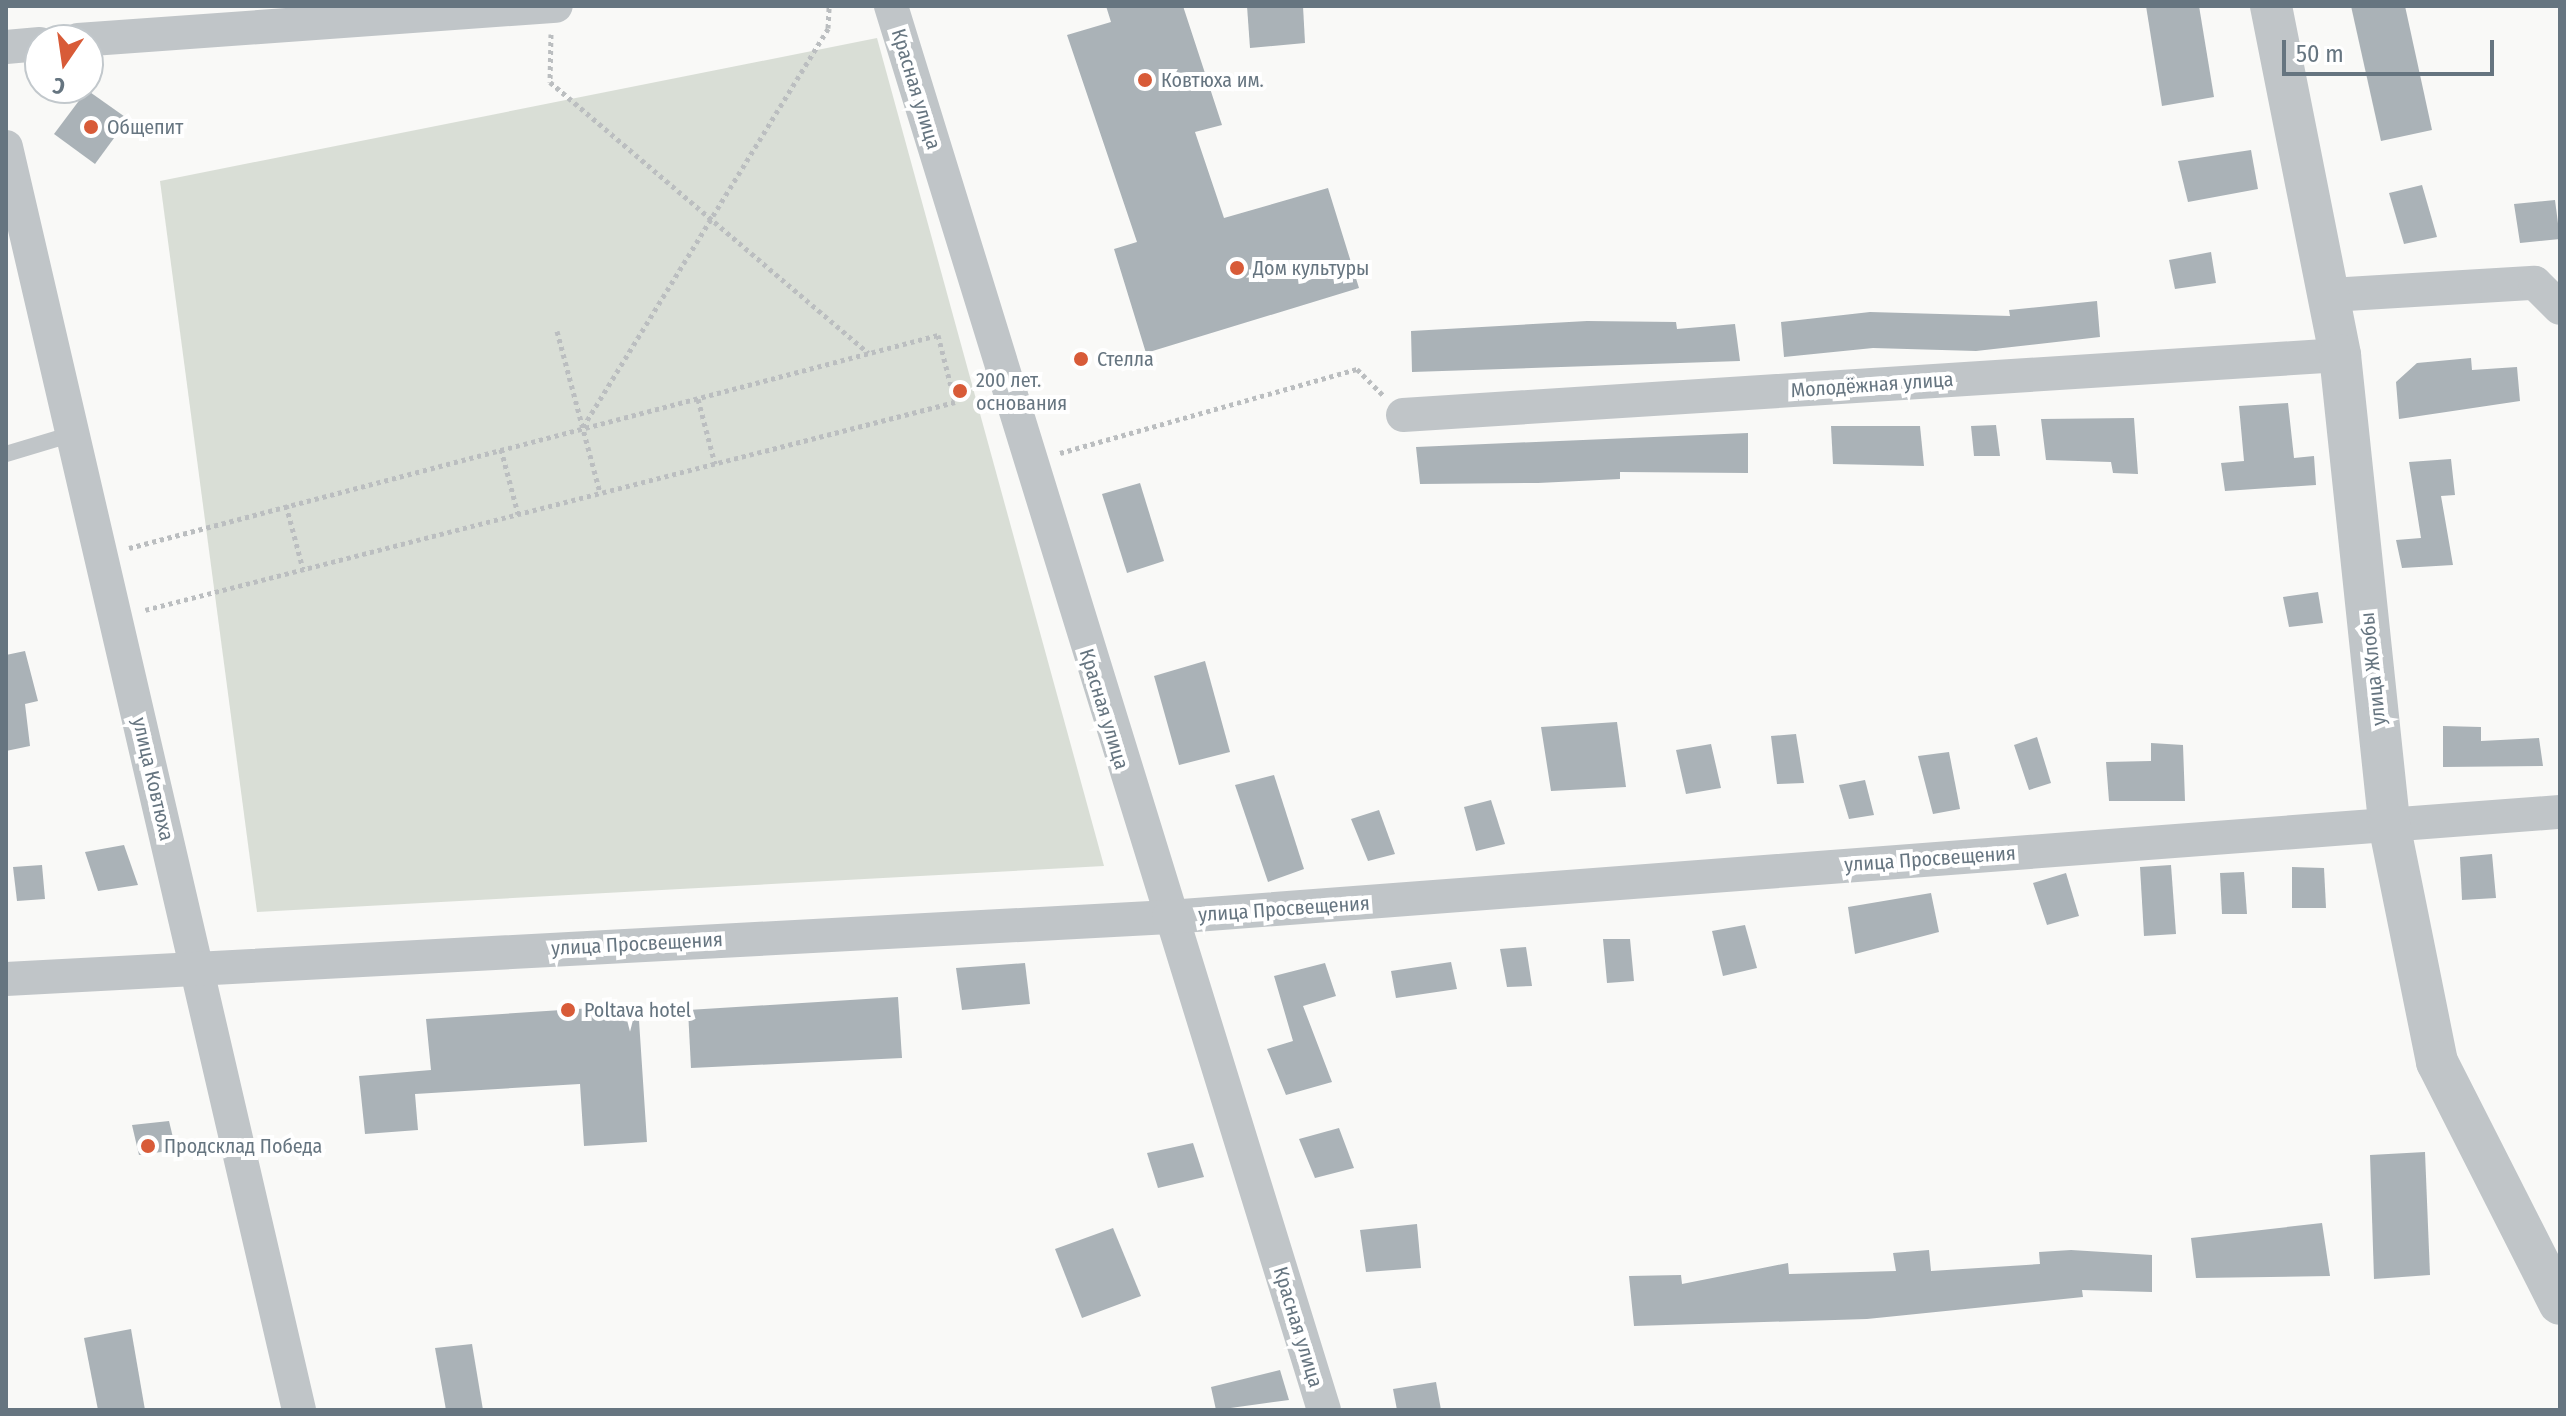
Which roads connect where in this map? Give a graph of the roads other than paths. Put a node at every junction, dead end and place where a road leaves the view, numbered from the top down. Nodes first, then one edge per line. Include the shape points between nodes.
1 (553, 6) edge
2 (891, 6) edge
3 (2271, 6) edge
4 (104, 38) edge
5 (6, 147) edge
6 (2330, 295) junction
7 (2560, 308) edge
8 (2340, 355) junction
9 (1403, 415) road end
10 (76, 433) junction
11 (6, 454) edge
12 (2560, 812) edge
13 (2389, 824) junction
14 (1169, 917) junction
15 (197, 964) junction
16 (6, 979) edge
17 (2560, 1304) edge
18 (299, 1410) edge
19 (1324, 1410) edge

1 - 4 street
2 - 14 street, Красная улица
3 - 6 street, улица Жлобы
5 - 10 street, улица Ковтюха
6 - 7 street via 2535,283
6 - 8 street, улица Жлобы
8 - 9 street, Молодёжная улица
8 - 13 street, улица Жлобы
10 - 11 lane
10 - 15 street, улица Ковтюха
12 - 13 street, улица Просвещения
13 - 14 street, улица Просвещения
13 - 17 street, улица Жлобы via 2437,1062
14 - 15 street, улица Просвещения
14 - 19 street, Красная улица
15 - 16 street, улица Просвещения
15 - 18 street, улица Ковтюха

